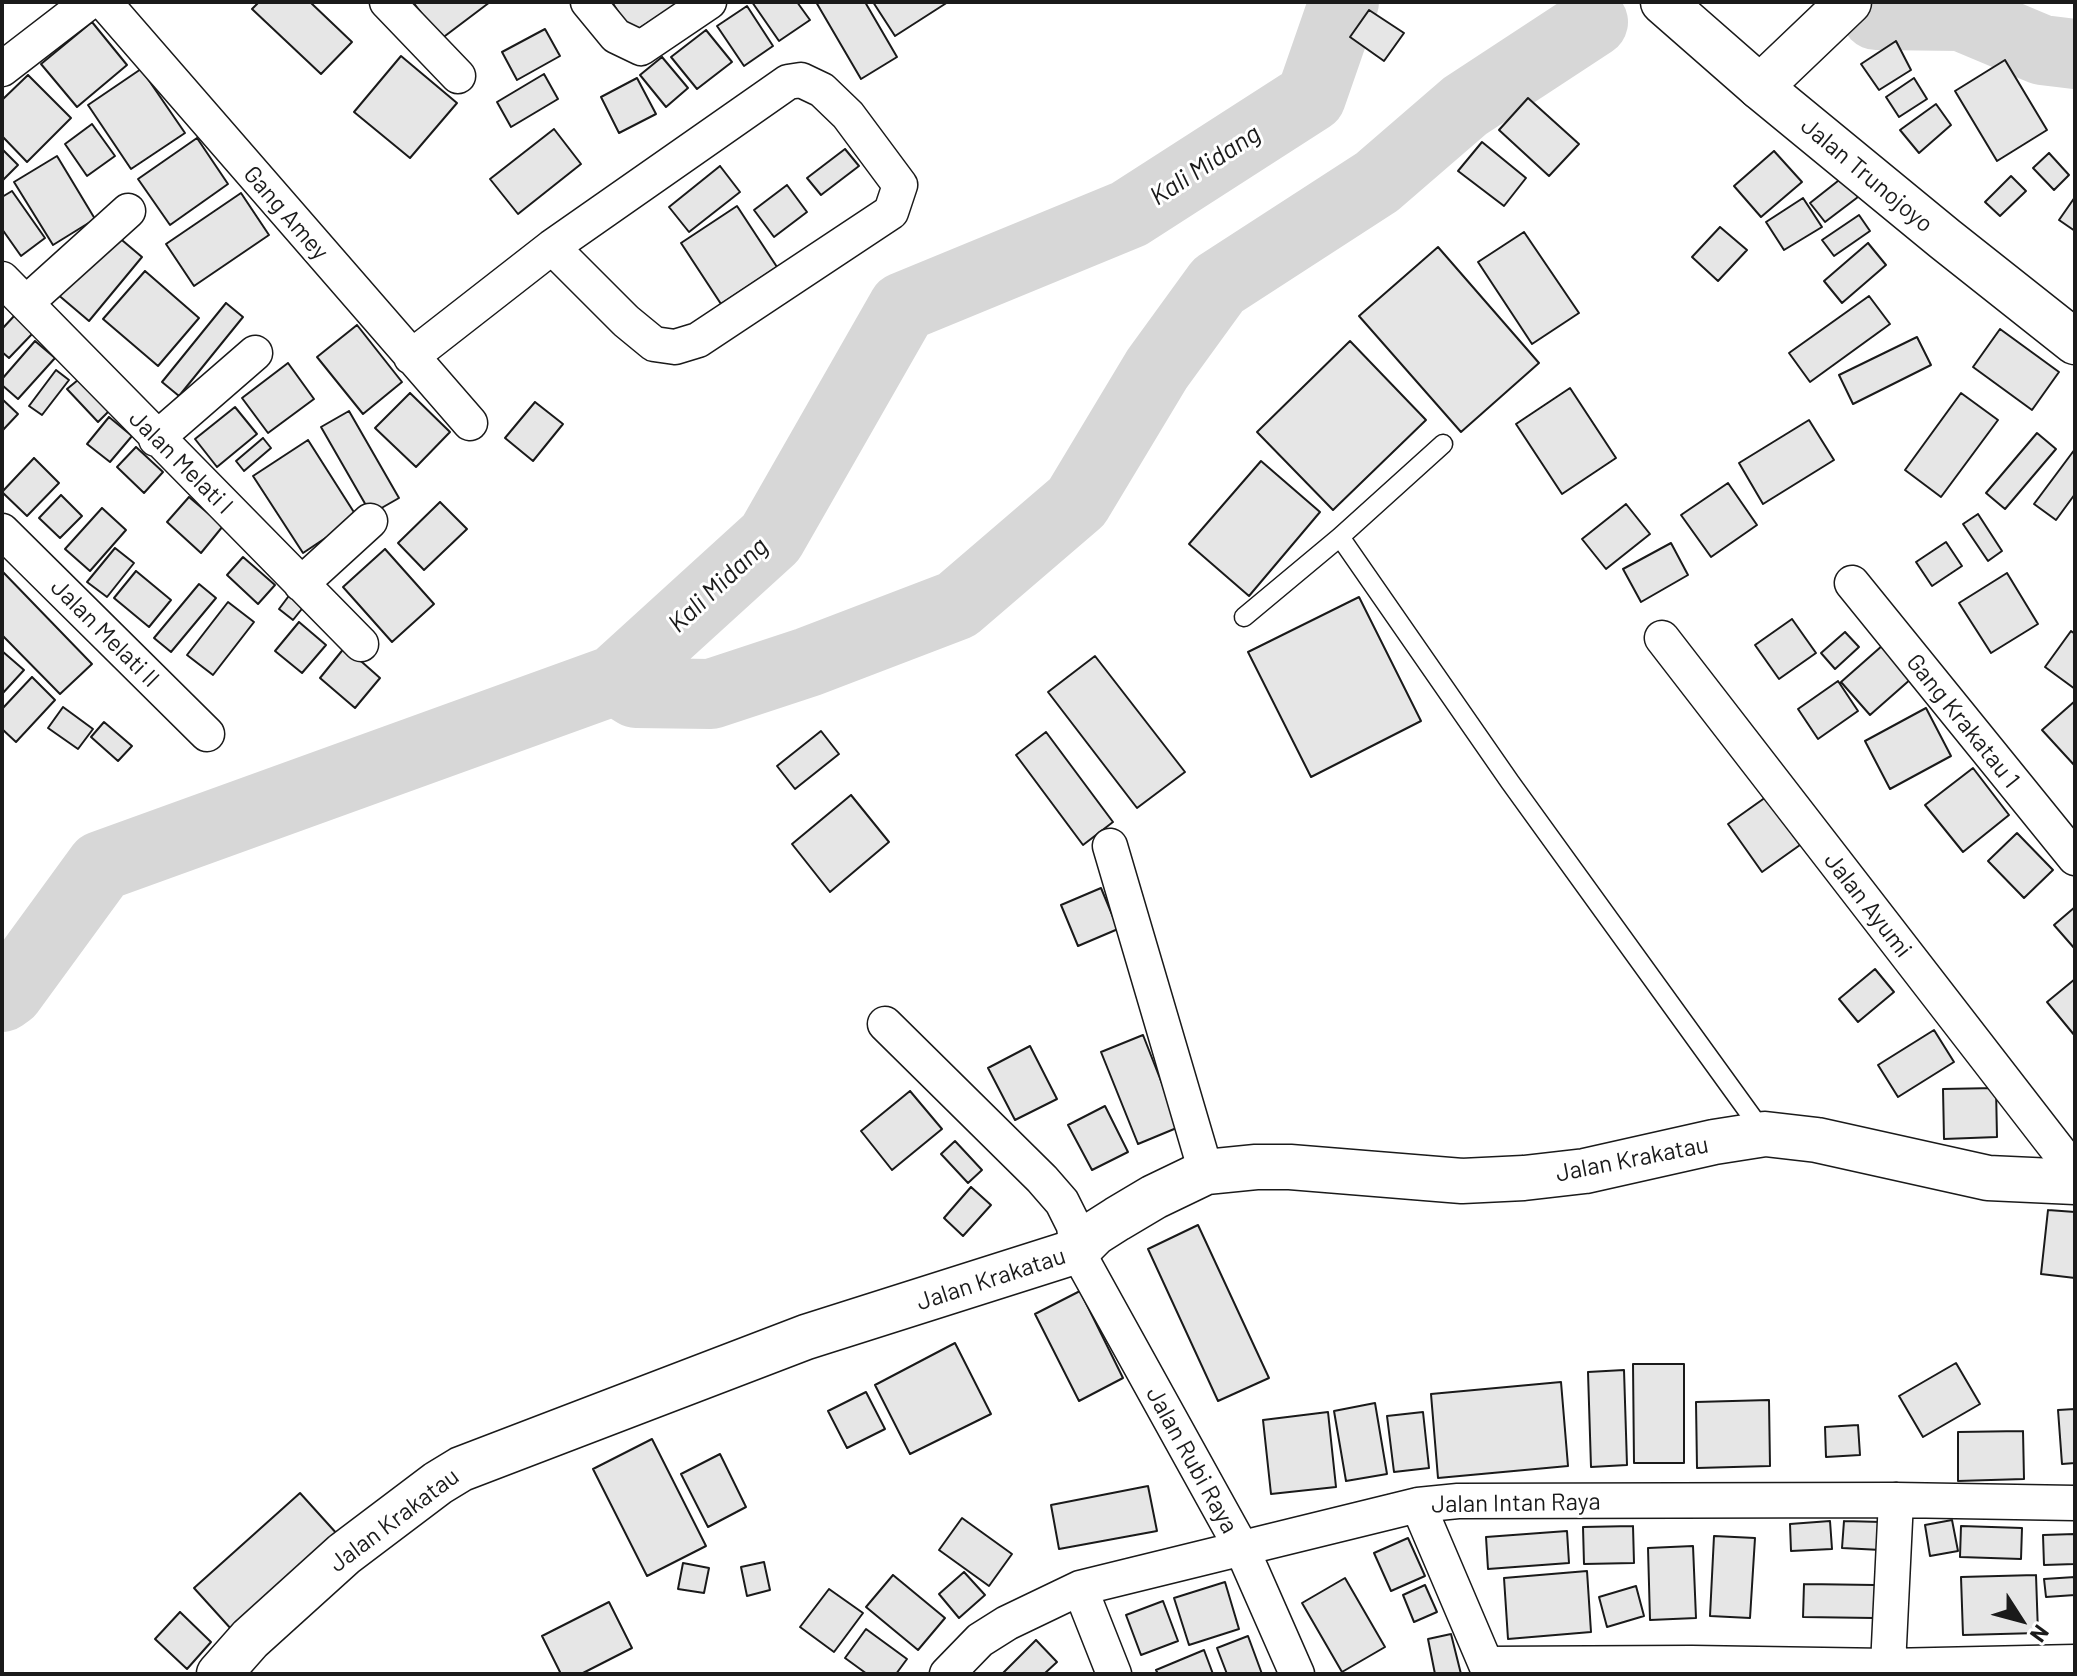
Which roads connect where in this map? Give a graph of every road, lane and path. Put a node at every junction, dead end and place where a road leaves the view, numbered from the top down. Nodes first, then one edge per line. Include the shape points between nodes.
1 (104, 2) edge
2 (387, 2) edge
3 (588, 2) edge
4 (709, 2) edge
5 (1663, 2) edge
6 (1849, 2) edge
7 (65, 9) edge
8 (2, 69) edge
9 (458, 76) dead end
10 (1760, 87) junction
11 (128, 211) dead end
12 (552, 247) junction
13 (2, 279) edge
14 (26, 303) junction
15 (2075, 342) edge
16 (255, 353) dead end
17 (411, 357) junction
18 (470, 423) dead end
19 (156, 439) junction
20 (1443, 444) dead end
21 (370, 521) dead end
22 (2, 531) edge
23 (1340, 537) junction
24 (1852, 583) dead end
25 (301, 584) junction
26 (1244, 617) dead end
27 (1662, 638) dead end
28 (361, 644) dead end
29 (207, 734) dead end
30 (1110, 846) dead end
31 (2075, 858) edge
32 (885, 1024) dead end
33 (1765, 1134) junction
34 (1206, 1172) junction
35 (2075, 1172) edge
36 (2075, 1182) edge
37 (1077, 1251) junction
38 (1896, 1500) junction
39 (2075, 1503) edge
40 (1418, 1505) junction
41 (1242, 1549) junction
42 (1080, 1588) junction
43 (2075, 1662) edge
44 (1688, 1668) edge
45 (1488, 1669) edge
46 (1886, 1670) edge
47 (219, 1674) edge
48 (947, 1674) edge
49 (1114, 1674) edge
50 (1297, 1674) edge

1 - 17 street, Gang Amey
2 - 9 street
3 - 4 street via 616,36 641,48
5 - 10 street, Jalan Trunojoyo
6 - 10 street
7 - 8 street
10 - 15 street, Jalan Trunojoyo
11 - 14 street
12 - 12 street via 788,82 801,80 822,90 848,115 900,185 891,212 698,340 675,347 654,344 635,329
12 - 17 street
13 - 14 street, Jalan Melati I
14 - 19 street, Jalan Melati I
16 - 19 street
17 - 18 street, Gang Amey
19 - 25 street, Jalan Melati I
20 - 23 lane
21 - 25 street
22 - 29 street, Jalan Melati II
23 - 26 lane
23 - 33 lane
24 - 31 street, Gang Krakatau 1
25 - 28 street, Jalan Melati I
27 - 35 street, Jalan Ayumi
30 - 34 street
32 - 37 street, Jalan Rubi Raya via 1062,1202 1074,1226
33 - 34 street, Jalan Krakatau via 1585,1171 1524,1178 1462,1181 1290,1167
33 - 36 street, Jalan Krakatau via 1817,1140 1988,1178
34 - 37 street, Jalan Krakatau via 1117,1219
37 - 41 street, Jalan Rubi Raya
37 - 47 street, Jalan Krakatau via 806,1337 461,1469 344,1554
38 - 39 street, Jalan Intan Raya
38 - 40 street, Jalan Intan Raya
38 - 46 street
40 - 41 street, Jalan Intan Raya
40 - 45 street
41 - 42 street, Jalan Intan Raya
41 - 50 street, Jalan Rubi Raya
42 - 48 street, Jalan Intan Raya via 980,1640
42 - 49 street
43 - 46 street
44 - 45 street
44 - 46 street

